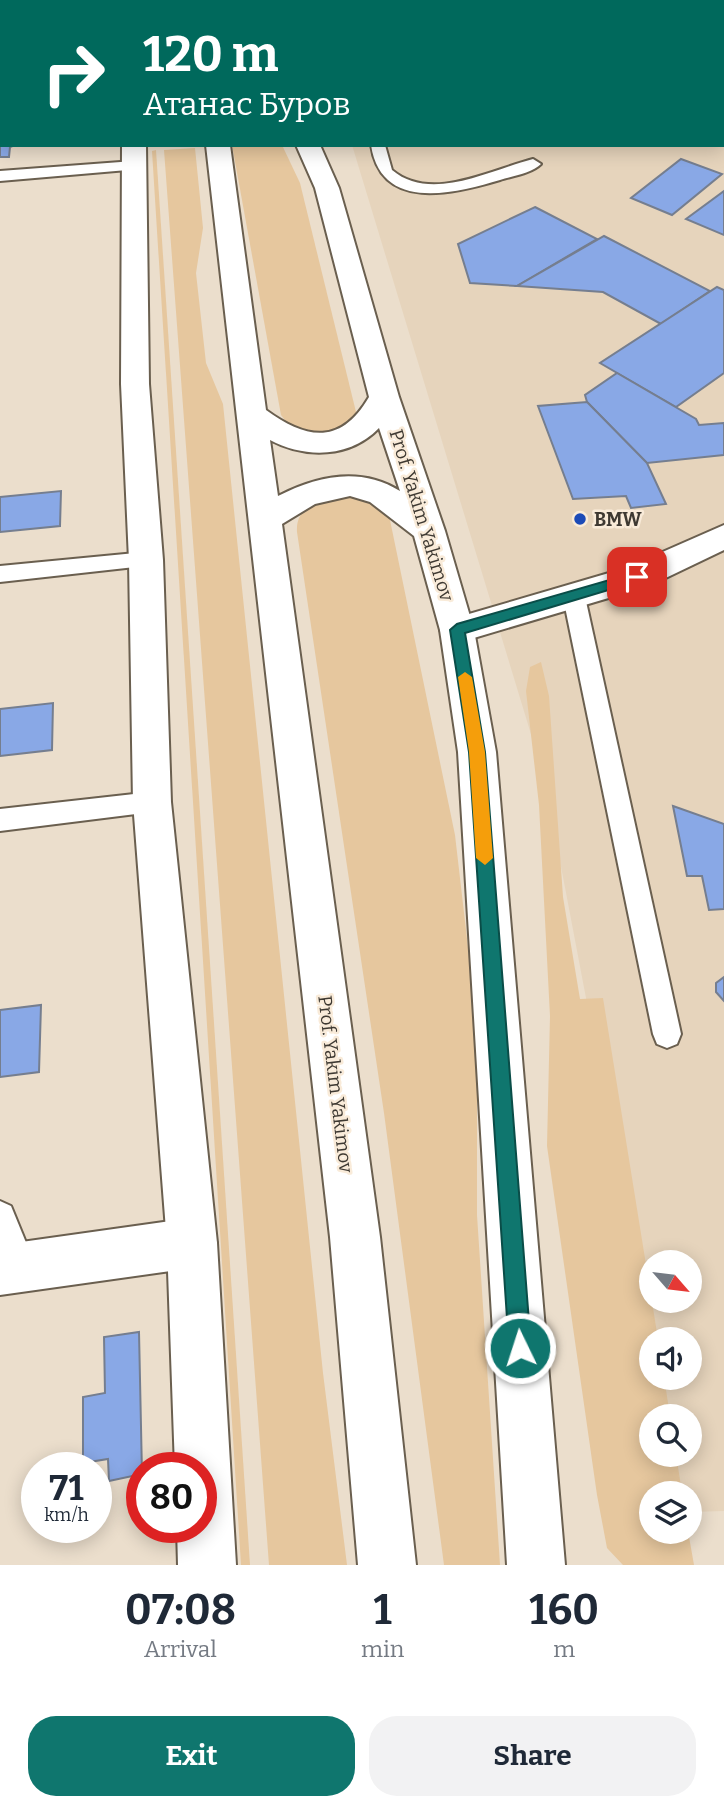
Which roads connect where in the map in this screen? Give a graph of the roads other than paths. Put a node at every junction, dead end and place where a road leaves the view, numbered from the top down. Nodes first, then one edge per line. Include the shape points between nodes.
1 (218, 147) edge
2 (309, 147) edge
3 (378, 147) edge
4 (134, 156) edge
5 (533, 164) dead end
6 (0, 176) edge
7 (384, 397) junction
8 (251, 413) junction
9 (264, 521) junction
10 (429, 531) junction
11 (724, 536) edge
12 (146, 560) junction
13 (0, 573) edge
14 (574, 597) junction
15 (457, 630) junction
16 (152, 802) junction
17 (0, 820) edge
18 (667, 1034) dead end
19 (0, 1217) edge
20 (192, 1242) junction
21 (10, 1269) edge
22 (207, 1565) edge
23 (387, 1565) edge
24 (536, 1565) edge

1 - 8 main road, Prof. Yakim Yakimov
2 - 7 main road, Prof. Yakim Yakimov via 327,188
3 - 5 lane via 388,176 430,188 463,186
4 - 6 lane
4 - 12 main road via 135,384
7 - 8 main road via 369,424 336,444 285,437
7 - 10 main road, Prof. Yakim Yakimov
8 - 9 main road, Prof. Yakim Yakimov
9 - 10 main road via 311,492 352,487 378,492
9 - 23 main road, Prof. Yakim Yakimov via 353,1223
10 - 15 main road, Prof. Yakim Yakimov
11 - 14 main road via 637,577
12 - 13 lane
12 - 16 main road
14 - 15 main road
14 - 18 lane
15 - 24 main road, Prof. Yakim Yakimov via 477,752
16 - 17 lane
16 - 20 main road
19 - 21 lane
20 - 21 main road
20 - 22 main road

